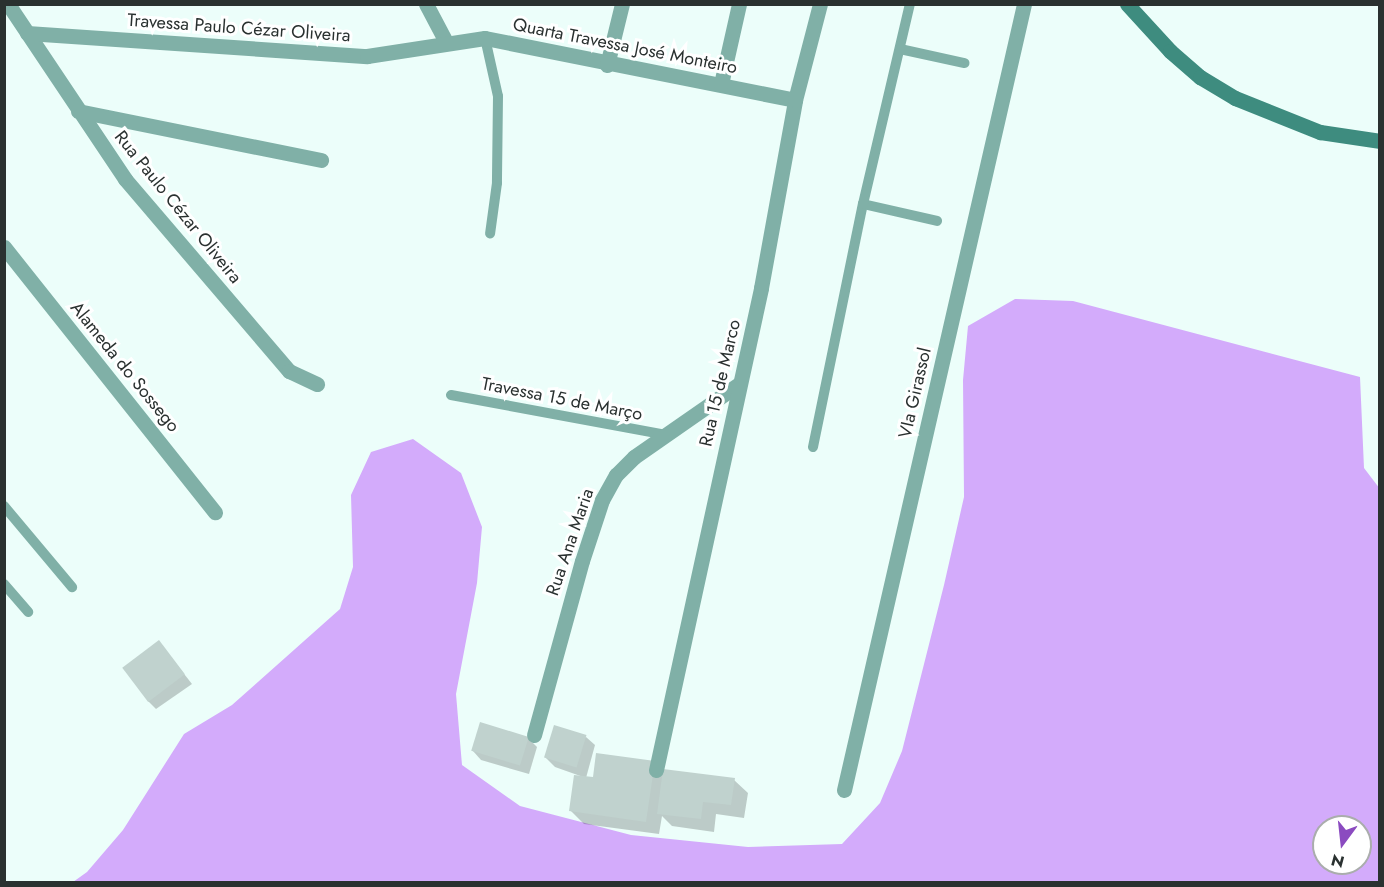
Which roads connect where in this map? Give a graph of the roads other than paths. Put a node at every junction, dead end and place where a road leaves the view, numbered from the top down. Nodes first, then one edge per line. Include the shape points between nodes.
1 (8, 4) edge
2 (426, 4) edge
3 (622, 4) edge
4 (739, 4) edge
5 (820, 4) edge
6 (910, 4) edge
7 (1024, 4) edge
8 (1127, 4) edge
9 (27, 33) junction
10 (485, 38) junction
11 (446, 42) junction
12 (900, 49) junction
13 (964, 63) dead end
14 (607, 65) junction
15 (721, 84) junction
16 (795, 100) junction
17 (78, 111) junction
18 (1380, 141) edge
19 (321, 160) dead end
20 (863, 204) junction
21 (937, 221) dead end
22 (490, 234) dead end
23 (4, 247) edge
24 (317, 384) dead end
25 (739, 384) junction
26 (451, 395) dead end
27 (667, 435) junction
28 (813, 447) dead end
29 (4, 506) edge
30 (215, 512) dead end
31 (4, 584) edge
32 (72, 587) dead end
33 (28, 612) dead end
34 (534, 735) dead end
35 (656, 770) dead end
36 (844, 790) dead end

1 - 9 street, Rua Paulo Cézar Oliveira
2 - 11 street
3 - 14 street
4 - 15 street
5 - 16 street, Rua 15 de Marco
6 - 12 lane
7 - 36 street, VIa Girassol
8 - 18 main road via 1200,78 1234,98 1320,132
9 - 11 street, Travessa Paulo Cézar Oliveira via 367,56
9 - 17 street, Rua Paulo Cézar Oliveira
10 - 11 street, Quarta Travessa José Monteiro
10 - 14 street, Quarta Travessa José Monteiro
10 - 22 lane via 498,96 497,183
12 - 13 lane
12 - 20 lane
14 - 15 street, Quarta Travessa José Monteiro
15 - 16 street, Quarta Travessa José Monteiro
16 - 25 street, Rua 15 de Marco via 761,288
17 - 19 street
17 - 24 street, Rua Paulo Cézar Oliveira via 125,179 289,371
20 - 21 lane
20 - 28 lane
23 - 30 street, Alameda do Sossego
25 - 27 street, Rua Ana Maria
25 - 35 street, Rua 15 de Marco
26 - 27 lane, Travessa 15 de Março
27 - 34 street, Rua Ana Maria via 634,457 616,475 602,500
29 - 32 lane
31 - 33 lane

